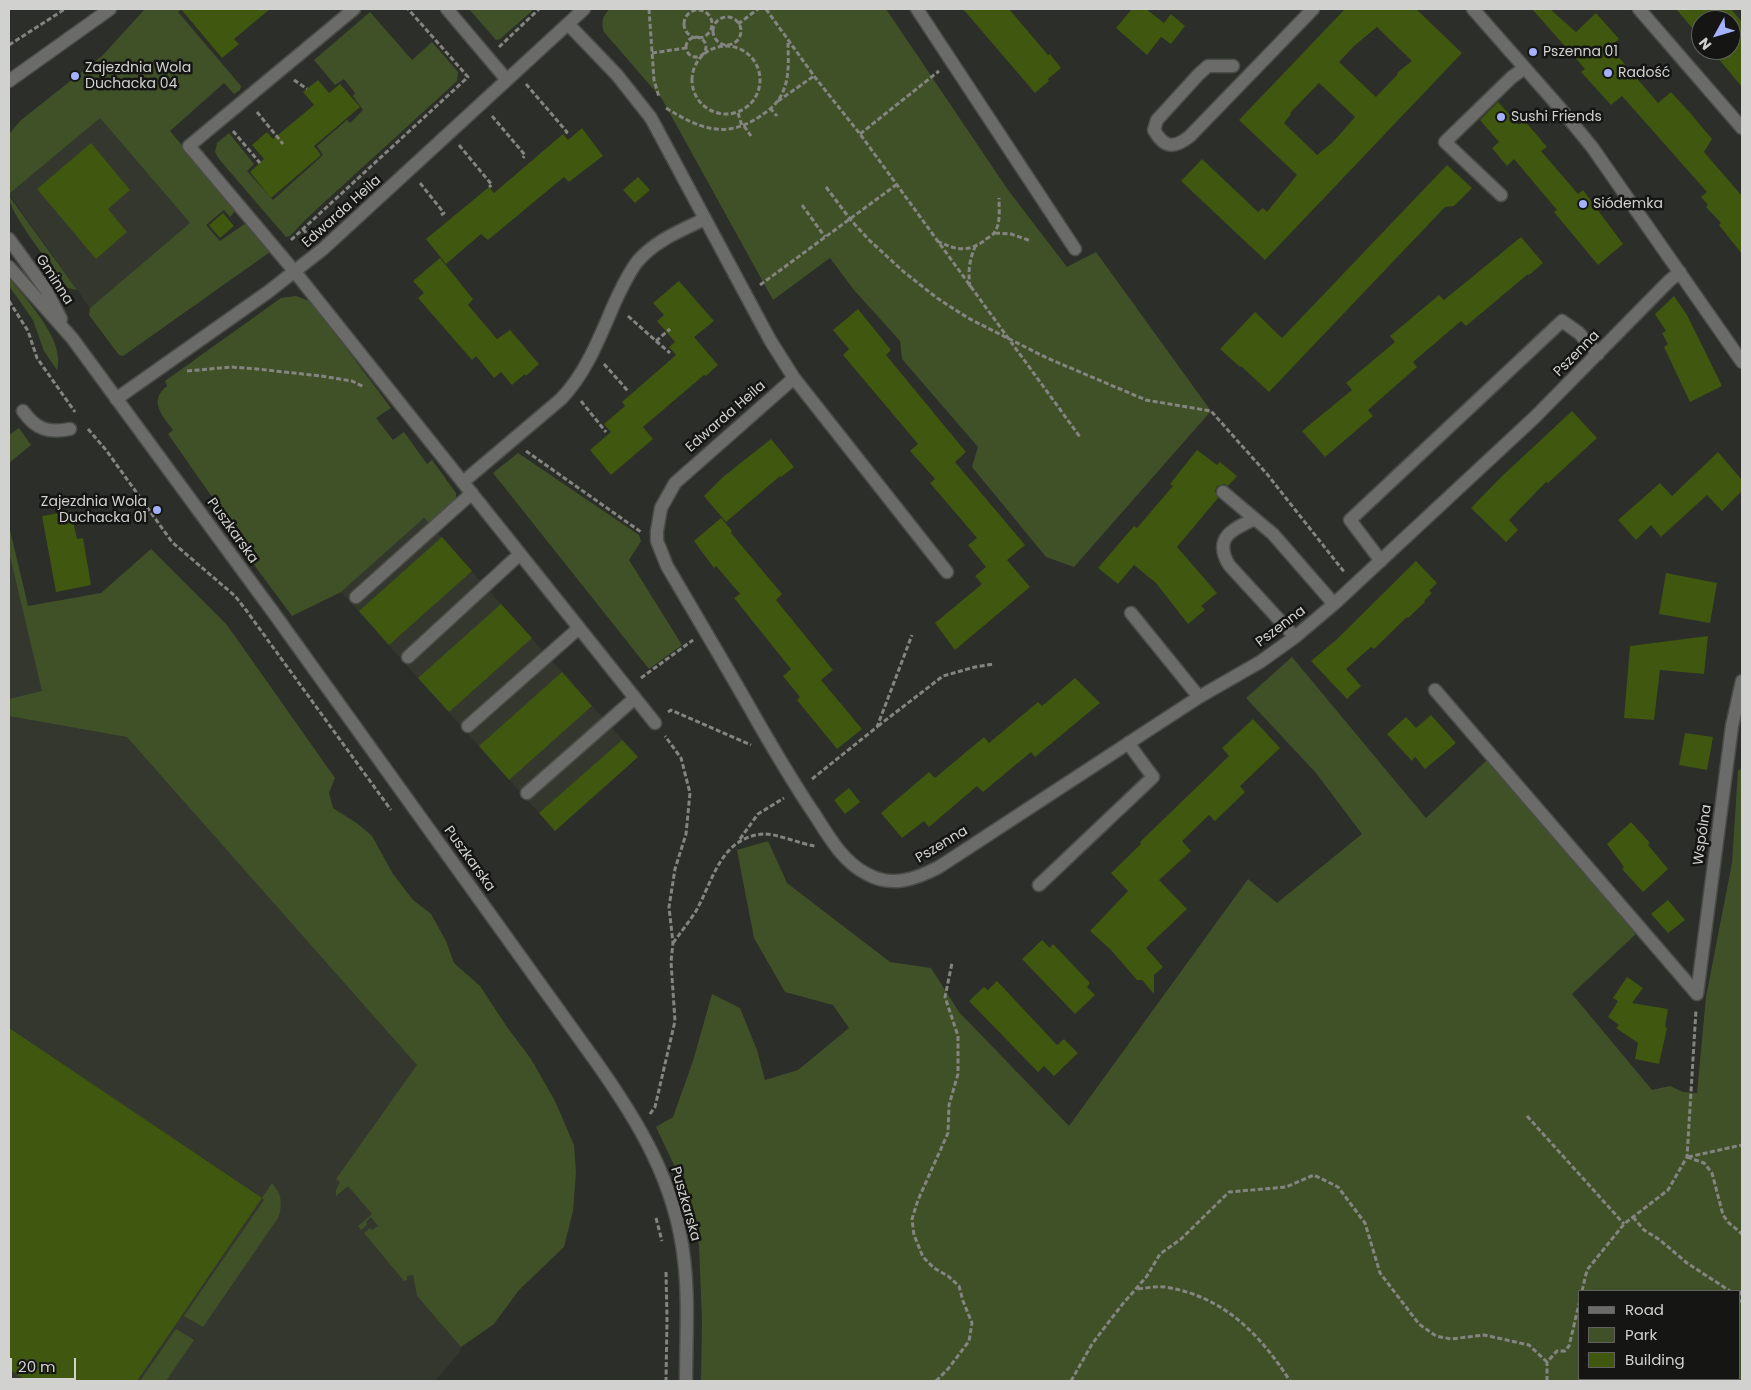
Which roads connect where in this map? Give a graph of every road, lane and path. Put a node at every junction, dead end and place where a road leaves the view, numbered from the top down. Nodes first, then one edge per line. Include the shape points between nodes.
1 (65, 9) edge
2 (110, 9) edge
3 (354, 9) edge
4 (408, 9) edge
5 (447, 9) edge
6 (584, 9) edge
7 (649, 9) edge
8 (758, 9) edge
9 (766, 9) edge
10 (917, 9) edge
11 (1313, 9) edge
12 (1473, 9) edge
13 (1640, 9) edge
14 (536, 10) edge
15 (568, 24) junction
16 (738, 24) junction
17 (712, 28) junction
18 (509, 37) dead end
19 (697, 37) junction
20 (788, 39) junction
21 (727, 45) junction
22 (9, 46) edge
23 (686, 48) junction
24 (652, 53) junction
25 (702, 55) junction
26 (952, 62) junction
27 (1233, 66) dead end
28 (1525, 68) junction
29 (295, 74) dead end
30 (814, 76) junction
31 (294, 79) junction
32 (507, 80) junction
33 (9, 81) edge
34 (524, 81) dead end
35 (286, 86) dead end
36 (307, 89) dead end
37 (659, 100) dead end
38 (778, 102) junction
39 (663, 104) dead end
40 (264, 105) dead end
41 (770, 108) junction
42 (256, 111) junction
43 (250, 113) dead end
44 (490, 113) dead end
45 (738, 113) junction
46 (777, 116) dead end
47 (230, 126) dead end
48 (743, 126) junction
49 (1742, 128) edge
50 (860, 134) junction
51 (564, 135) dead end
52 (751, 136) dead end
53 (283, 144) dead end
54 (458, 144) dead end
55 (522, 158) dead end
56 (260, 163) dead end
57 (418, 181) dead end
58 (896, 184) junction
59 (489, 187) dead end
60 (826, 187) dead end
61 (1501, 195) dead end
62 (999, 198) dead end
63 (802, 205) dead end
64 (442, 215) dead end
65 (705, 219) junction
66 (850, 219) junction
67 (994, 233) junction
68 (825, 237) junction
69 (9, 239) edge
70 (936, 240) junction
71 (1031, 241) dead end
72 (286, 245) dead end
73 (976, 247) junction
74 (1075, 249) dead end
75 (9, 267) edge
76 (295, 272) junction
77 (1680, 272) junction
78 (760, 285) dead end
79 (970, 288) junction
80 (9, 301) edge
81 (622, 311) dead end
82 (670, 328) dead end
83 (72, 338) junction
84 (1008, 339) junction
85 (656, 340) junction
86 (670, 354) dead end
87 (1598, 354) junction
88 (599, 358) dead end
89 (1742, 362) edge
90 (181, 372) dead end
91 (794, 378) junction
92 (370, 389) dead end
93 (628, 391) dead end
94 (578, 397) dead end
95 (116, 399) junction
96 (23, 411) dead end
97 (77, 415) dead end
98 (86, 428) dead end
99 (70, 429) dead end
100 (606, 432) dead end
101 (1080, 437) dead end
102 (514, 439) junction
103 (463, 482) junction
104 (1223, 492) dead end
105 (472, 493) junction
106 (1255, 520) junction
107 (657, 541) junction
108 (520, 554) junction
109 (1380, 561) junction
110 (947, 572) dead end
111 (1355, 585) junction
112 (356, 597) dead end
113 (1334, 604) junction
114 (1131, 613) dead end
115 (579, 628) junction
116 (705, 631) junction
117 (912, 636) dead end
118 (1295, 637) junction
119 (408, 657) dead end
120 (994, 664) dead end
121 (1742, 681) edge
122 (1435, 690) dead end
123 (631, 693) junction
124 (1199, 697) junction
125 (655, 723) junction
126 (468, 726) dead end
127 (877, 727) junction
128 (1128, 743) junction
129 (777, 754) junction
130 (805, 774) dead end
131 (798, 790) junction
132 (527, 794) dead end
133 (397, 818) dead end
134 (740, 840) junction
135 (837, 847) junction
136 (1039, 885) dead end
137 (673, 943) junction
138 (952, 963) dead end
139 (1697, 994) junction
140 (1527, 1116) dead end
141 (641, 1130) junction
142 (1742, 1145) edge
143 (1687, 1157) junction
144 (656, 1217) dead end
145 (1633, 1217) junction
146 (1624, 1224) junction
147 (1742, 1234) edge
148 (662, 1244) dead end
149 (666, 1268) dead end
150 (1137, 1289) junction
151 (1582, 1290) edge
152 (1728, 1290) edge
153 (1578, 1308) edge
154 (1547, 1362) junction
155 (666, 1381) edge
156 (686, 1381) edge
157 (936, 1381) edge
158 (1072, 1381) edge
159 (1290, 1381) edge
160 (1547, 1381) edge

1 - 22 path
2 - 33 street
3 - 76 street via 189,146
4 - 72 path via 468,77
5 - 32 street
6 - 15 street, Edwarda Heila
7 - 24 path
8 - 16 path
9 - 20 path
10 - 26 street
11 - 27 street via 1190,136 1180,144 1168,144 1159,139 1154,130 1157,120 1199,74 1208,66
12 - 28 street
13 - 49 street
14 - 18 path
15 - 32 street, Edwarda Heila
15 - 65 street via 617,75 651,118
16 - 17 path via 725,18
16 - 21 path via 738,39
17 - 19 path via 703,37
17 - 19 path via 709,15 702,11 690,13 685,28 688,34
17 - 21 path via 716,39
19 - 23 path via 690,38
19 - 25 path via 706,45
20 - 30 path
20 - 38 path via 788,71
21 - 25 path via 710,49
21 - 45 path via 747,52 761,76 757,95
23 - 24 path
23 - 25 path via 690,56
24 - 37 path
25 - 45 path via 692,77 698,100 715,112
26 - 50 path
26 - 74 street
28 - 61 street via 1445,142
28 - 77 street via 1592,147
29 - 31 path
30 - 38 path
30 - 50 path
31 - 35 path
31 - 36 path
32 - 76 street, Edwarda Heila via 354,223
34 - 51 path via 567,132
38 - 41 path
39 - 48 path via 696,125 714,130
40 - 42 path
41 - 46 path
41 - 48 path
42 - 43 path
42 - 53 path
44 - 55 path via 525,156
45 - 48 path
47 - 56 path
48 - 52 path
50 - 58 path
54 - 59 path via 492,185
57 - 64 path via 444,213
58 - 66 path
58 - 70 path
60 - 66 path
62 - 67 path via 999,220
63 - 68 path
65 - 91 street
65 - 102 street via 664,240 637,261 576,382
66 - 68 path
66 - 84 path via 904,272 937,298
67 - 71 path via 1011,234
67 - 73 path
68 - 78 path
69 - 83 street, Gminna via 46,290
70 - 73 path via 962,249
70 - 79 path
73 - 79 path via 968,273
75 - 83 street, Gminna
76 - 95 street, Edwarda Heila
76 - 103 street
77 - 87 street, Pszenna
77 - 89 street
79 - 84 path
80 - 97 path via 28,331 37,358
81 - 85 path
82 - 85 path
83 - 95 street, Gminna
84 - 101 path
84 - 111 path via 1146,400 1211,412 1267,474
85 - 86 path
87 - 109 street, Pszenna
87 - 109 street via 1562,320 1350,520
88 - 93 path
90 - 92 path via 232,367 257,369 352,381
91 - 107 street, Edwarda Heila via 674,483 661,508
91 - 110 street
94 - 100 path
95 - 141 street, Puszkarska via 594,1058
96 - 99 street via 41,428 55,432
98 - 133 path via 106,450 172,542 235,596
102 - 103 street
102 - 107 path via 639,532
103 - 105 street
104 - 106 street
105 - 108 street
105 - 112 street
106 - 113 street via 1272,534
106 - 118 street via 1239,526 1225,539 1223,555
107 - 116 street, Edwarda Heila via 667,566
108 - 115 street
108 - 119 street
109 - 111 street, Pszenna
111 - 113 street, Pszenna
113 - 118 street, Pszenna
114 - 124 street
115 - 123 street
115 - 126 street
116 - 123 path
116 - 129 street, Edwarda Heila
117 - 127 path
118 - 124 street, Pszenna via 1260,662
120 - 127 path via 943,676
121 - 139 street, Wspólna via 1732,726
122 - 139 street
123 - 125 street
123 - 132 street
124 - 128 street, Pszenna
125 - 129 path via 671,710
125 - 137 path via 681,758 690,793 686,834 668,907
127 - 130 path via 810,781
128 - 135 street, Pszenna via 940,867 910,880 898,882 869,876 847,860
128 - 136 street via 1153,777
129 - 131 street, Edwarda Heila
131 - 134 path via 758,814
131 - 135 street, Edwarda Heila
134 - 135 path via 764,834 811,845
134 - 137 path via 713,874 696,911
137 - 141 path via 675,1022 655,1107
138 - 157 path via 945,997 958,1036 958,1074 950,1105 948,1134 912,1219 914,1235 923,1257 959,1286 972,1323 969,1341
139 - 143 path
140 - 146 path
141 - 156 street, Puszkarska via 664,1179 680,1236 687,1299
142 - 143 path
143 - 145 path via 1668,1190
143 - 147 path via 1704,1163 1712,1173 1723,1215
144 - 148 path
145 - 146 path
145 - 152 path via 1644,1230 1687,1264
146 - 151 path via 1587,1270
149 - 155 path
150 - 154 path via 1160,1254 1181,1239 1229,1192 1286,1186 1314,1175 1338,1187 1365,1223 1380,1273 1419,1324 1436,1336 1451,1339 1484,1335 1529,1345
150 - 158 path via 1092,1344
150 - 159 path via 1163,1287 1200,1295 1246,1325 1273,1354
153 - 154 path via 1569,1346 1565,1351 1556,1351
154 - 160 path

